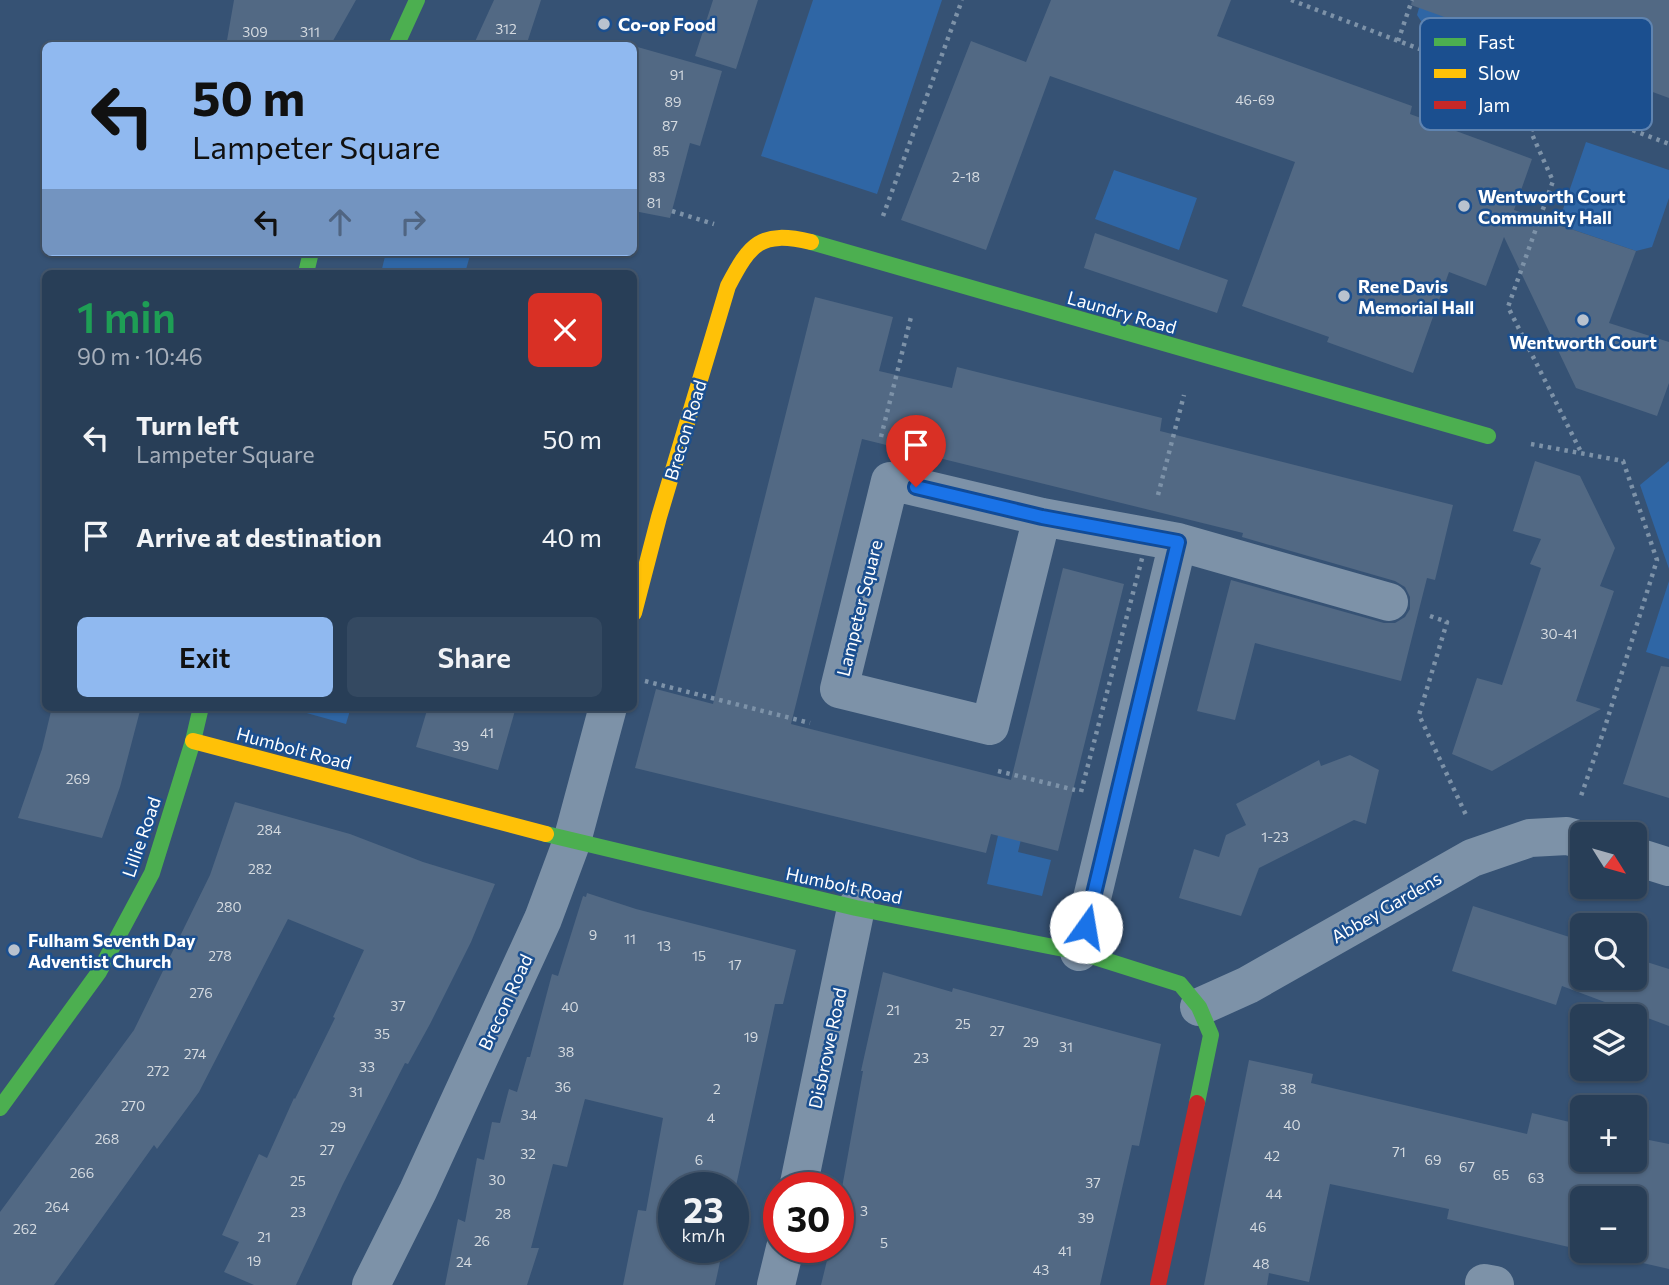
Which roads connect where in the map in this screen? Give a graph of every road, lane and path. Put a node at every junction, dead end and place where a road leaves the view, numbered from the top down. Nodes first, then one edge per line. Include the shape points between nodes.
1 (417, 0) edge
2 (962, 0) edge
3 (1291, 0) edge
4 (1412, 0) edge
5 (1398, 41) junction
6 (398, 42) edge
7 (1420, 49) edge
8 (1532, 130) edge
9 (1633, 130) edge
10 (1669, 144) edge
11 (748, 251) joint
12 (868, 257) junction
13 (921, 273) junction
14 (1194, 353) junction
15 (1488, 436) joint
16 (880, 443) dead end
17 (1582, 453) junction
18 (1158, 498) dead end
19 (1154, 511) dead end
20 (1042, 517) junction
21 (1164, 533) junction
22 (637, 601) edge
23 (1389, 602) dead end
24 (1447, 622) dead end
25 (637, 679) edge
26 (200, 711) edge
27 (607, 711) edge
28 (809, 723) dead end
29 (193, 741) junction
30 (1081, 792) dead end
31 (1579, 822) edge
32 (1570, 838) edge
33 (572, 841) junction
34 (1484, 854) junction
35 (1647, 860) edge
36 (1669, 867) edge
37 (856, 908) junction
38 (1079, 953) junction
39 (1199, 1007) junction
40 (0, 1108) edge
41 (801, 1172) edge
42 (781, 1263) edge
43 (372, 1285) edge
44 (776, 1285) edge
45 (1158, 1285) edge

1 - 6 street
2 - 12 path
3 - 5 path
4 - 5 path
5 - 7 path
8 - 17 path via 1553,181 1508,307
9 - 10 path
11 - 12 street, Laundry Road via 766,239 784,237
11 - 22 street, Brecon Road via 728,286
12 - 13 street, Laundry Road
13 - 14 street, Laundry Road
13 - 16 path
14 - 15 street, Laundry Road
14 - 18 path
15 - 17 path
17 - 31 path via 1623,461 1657,561
19 - 21 path
20 - 20 street, Lampeter Square via 990,726 839,689 890,481
20 - 21 street, Lampeter Square
21 - 23 street, Lampeter Square
21 - 30 path, bridge
21 - 38 street
24 - 34 path via 1419,715
25 - 28 path
26 - 29 street, Lillie Road
27 - 33 street, Brecon Road
29 - 33 street, Humbolt Road
29 - 40 street, Lillie Road via 152,873 99,972
32 - 34 street, Abbey Gardens via 1530,838
33 - 37 street, Humbolt Road
33 - 43 street, Brecon Road via 543,919
34 - 39 street, Abbey Gardens via 1248,985
35 - 36 street
37 - 38 street, Humbolt Road
37 - 41 street, Disbrowe Road
38 - 39 street, Humbolt Road via 1180,984
39 - 45 street, Humbolt Road via 1211,1035
42 - 44 street

